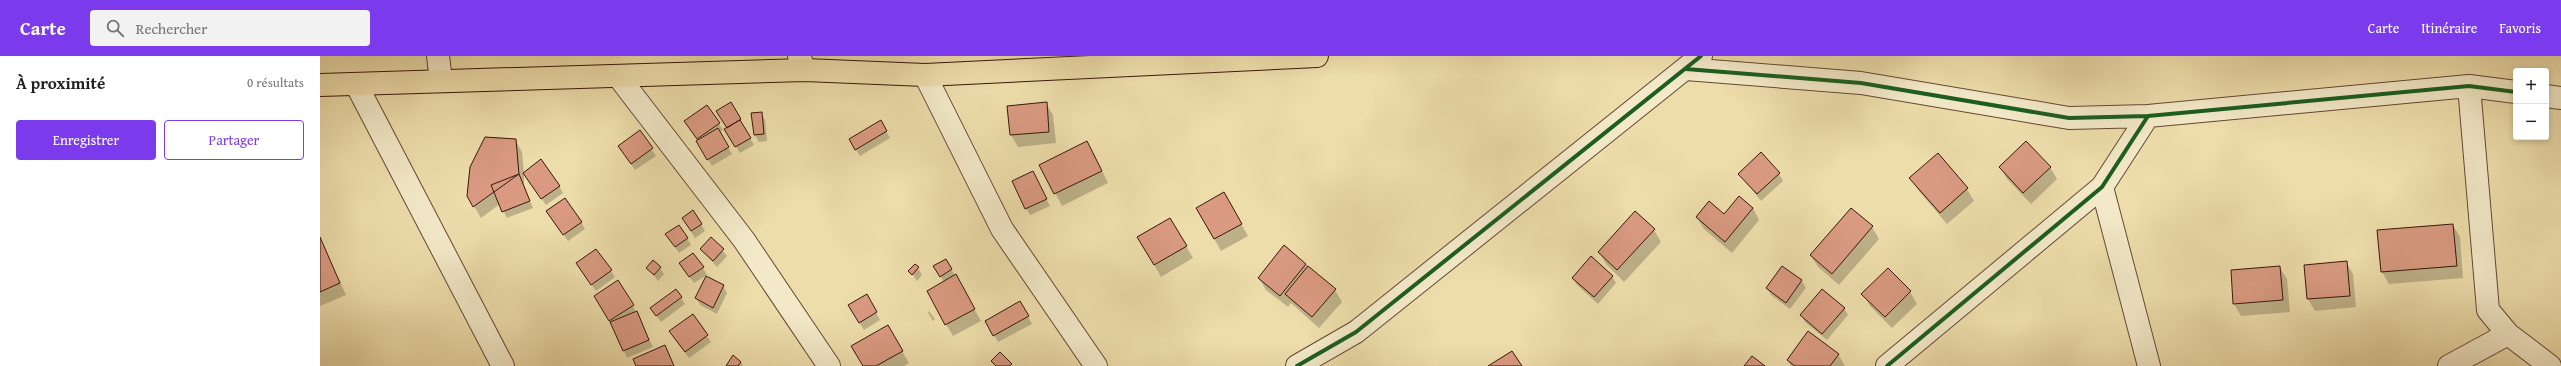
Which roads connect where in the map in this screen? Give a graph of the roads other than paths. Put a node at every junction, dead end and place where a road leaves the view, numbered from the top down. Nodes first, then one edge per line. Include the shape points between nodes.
1 (438, 56) edge
2 (1316, 56) edge
3 (802, 63) edge
4 (1693, 63) edge
5 (618, 76) junction
6 (925, 76) junction
7 (441, 81) junction
8 (356, 84) junction
9 (320, 85) edge
10 (2469, 86) junction
11 (2513, 92) edge
12 (2549, 96) edge
13 (2561, 98) edge
14 (2148, 116) junction
15 (2102, 187) junction
16 (2508, 334) junction
17 (503, 366) edge
18 (829, 366) edge
19 (1096, 366) edge
20 (1297, 366) edge
21 (1887, 366) edge
22 (2149, 366) edge
23 (2449, 366) edge
24 (2550, 366) edge

1 - 7 street
2 - 6 main road
3 - 5 main road
3 - 6 main road
4 - 14 street via 1861,83 2069,118
4 - 20 street via 1356,332
5 - 7 main road
5 - 18 street via 744,240
6 - 19 street via 1002,228
7 - 8 main road
8 - 9 main road
8 - 17 street
10 - 11 street
10 - 14 street
10 - 16 street via 2488,310
12 - 13 street
14 - 15 street
15 - 21 street
15 - 22 street
16 - 23 street
16 - 24 street

